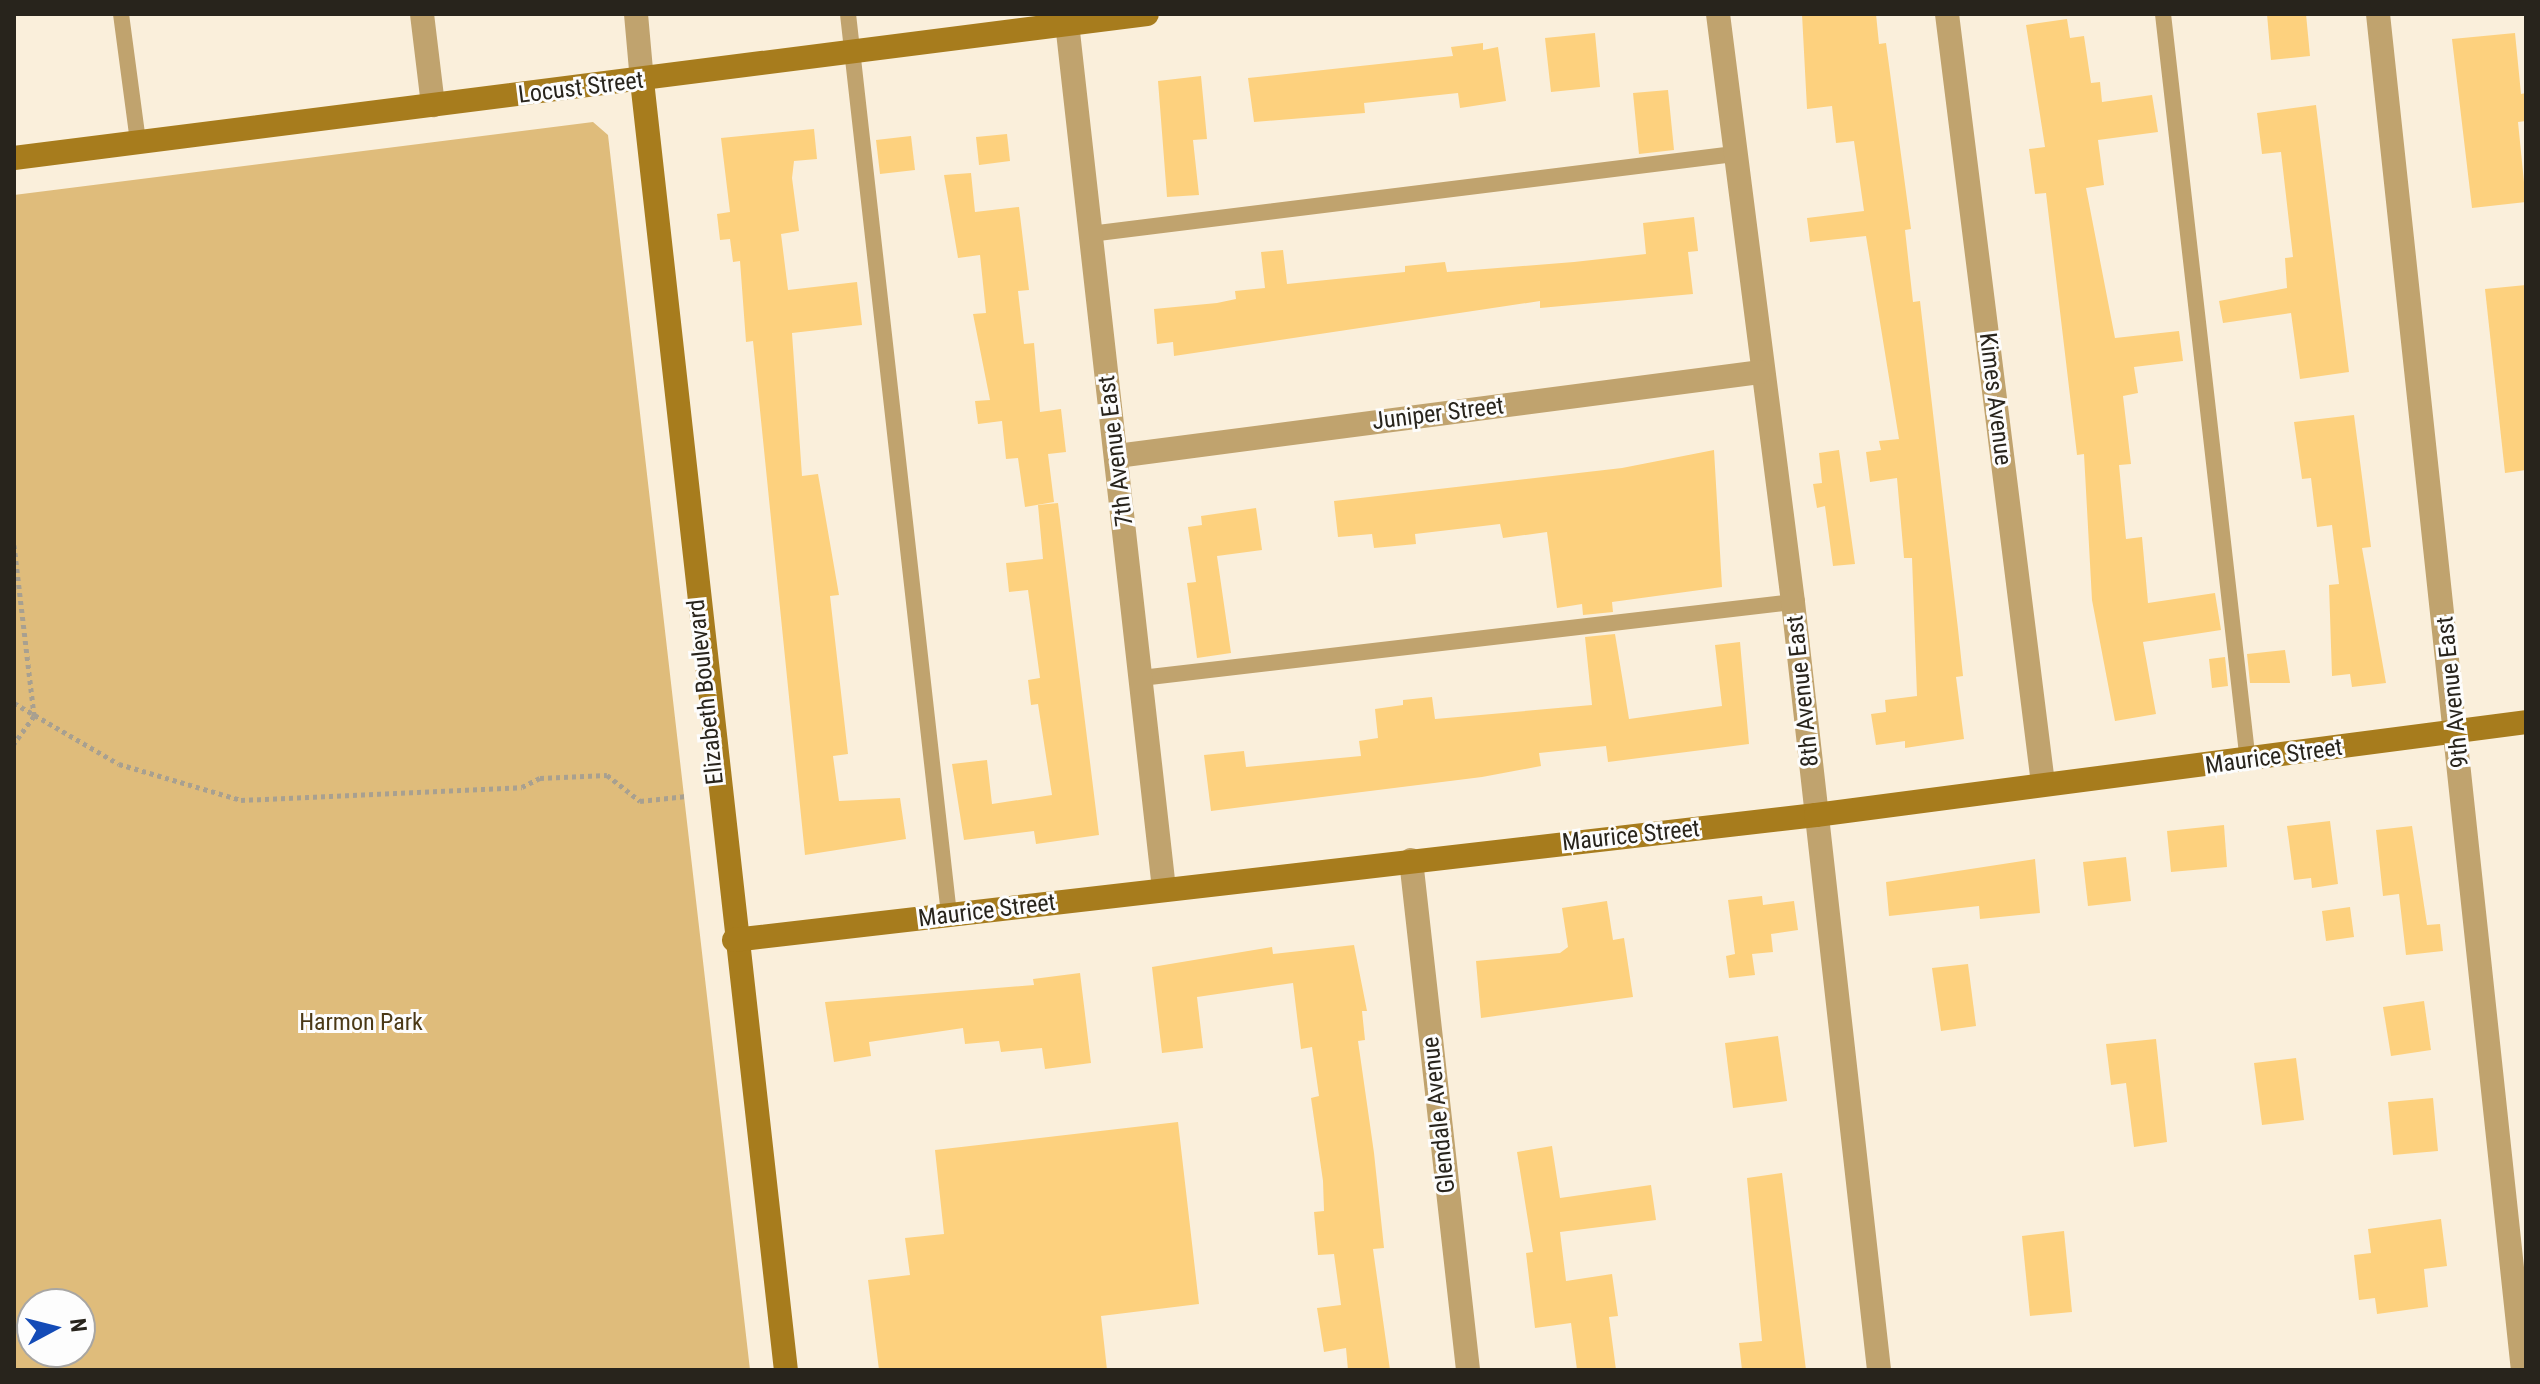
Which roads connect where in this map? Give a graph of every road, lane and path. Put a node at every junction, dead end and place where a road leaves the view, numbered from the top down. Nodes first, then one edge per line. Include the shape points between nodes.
1 (121, 14) edge
2 (422, 14) edge
3 (636, 14) edge
4 (848, 14) edge
5 (1147, 14) edge
6 (1718, 14) edge
7 (1947, 14) edge
8 (2163, 14) edge
9 (2378, 14) edge
10 (1067, 19) edge
11 (852, 53) junction
12 (642, 81) junction
13 (433, 105) junction
14 (138, 141) junction
15 (1734, 154) junction
16 (14, 158) edge
17 (1090, 234) junction
18 (1760, 372) junction
19 (1117, 456) junction
20 (14, 545) edge
21 (1793, 602) junction
22 (1141, 678) junction
23 (14, 703) edge
24 (34, 716) junction
25 (2526, 722) edge
26 (2458, 731) junction
27 (14, 744) edge
28 (2248, 762) junction
29 (2043, 784) junction
30 (687, 796) dead end
31 (1816, 815) junction
32 (1411, 860) junction
33 (1164, 889) junction
34 (949, 915) junction
35 (734, 940) junction
36 (786, 1370) edge
37 (1468, 1370) edge
38 (1879, 1370) edge
39 (2523, 1370) edge

1 - 14 lane
2 - 13 street
3 - 12 street, Elizabeth Boulevard
4 - 11 lane
5 - 10 street, Locust Street
6 - 15 street, 8th Avenue East
7 - 29 street, Kimes Avenue
8 - 28 lane
9 - 26 street, 9th Avenue East
10 - 11 street, Locust Street
10 - 17 street, 7th Avenue East
11 - 12 street, Locust Street
11 - 34 lane
12 - 13 street, Locust Street
12 - 35 street, Elizabeth Boulevard
13 - 14 street, Locust Street
14 - 16 street, Locust Street
15 - 17 lane
15 - 18 street, 8th Avenue East
17 - 19 street, 7th Avenue East
18 - 19 street, Juniper Street
18 - 21 street, 8th Avenue East
19 - 22 street, 7th Avenue East
20 - 24 path
21 - 22 lane
21 - 31 street, 8th Avenue East
22 - 33 street, 7th Avenue East
23 - 24 path
24 - 27 path
24 - 30 path via 119,764 241,800 522,787 540,778 607,775 640,801
25 - 26 street, Maurice Street
26 - 28 street, Maurice Street
26 - 39 street, 9th Avenue East
28 - 29 street, Maurice Street
29 - 31 street, Maurice Street
31 - 32 street, Maurice Street
31 - 38 street, 8th Avenue East
32 - 33 street, Maurice Street
32 - 37 street, Glendale Avenue
33 - 34 street, Maurice Street
34 - 35 street, Maurice Street
35 - 36 street, Elizabeth Boulevard

